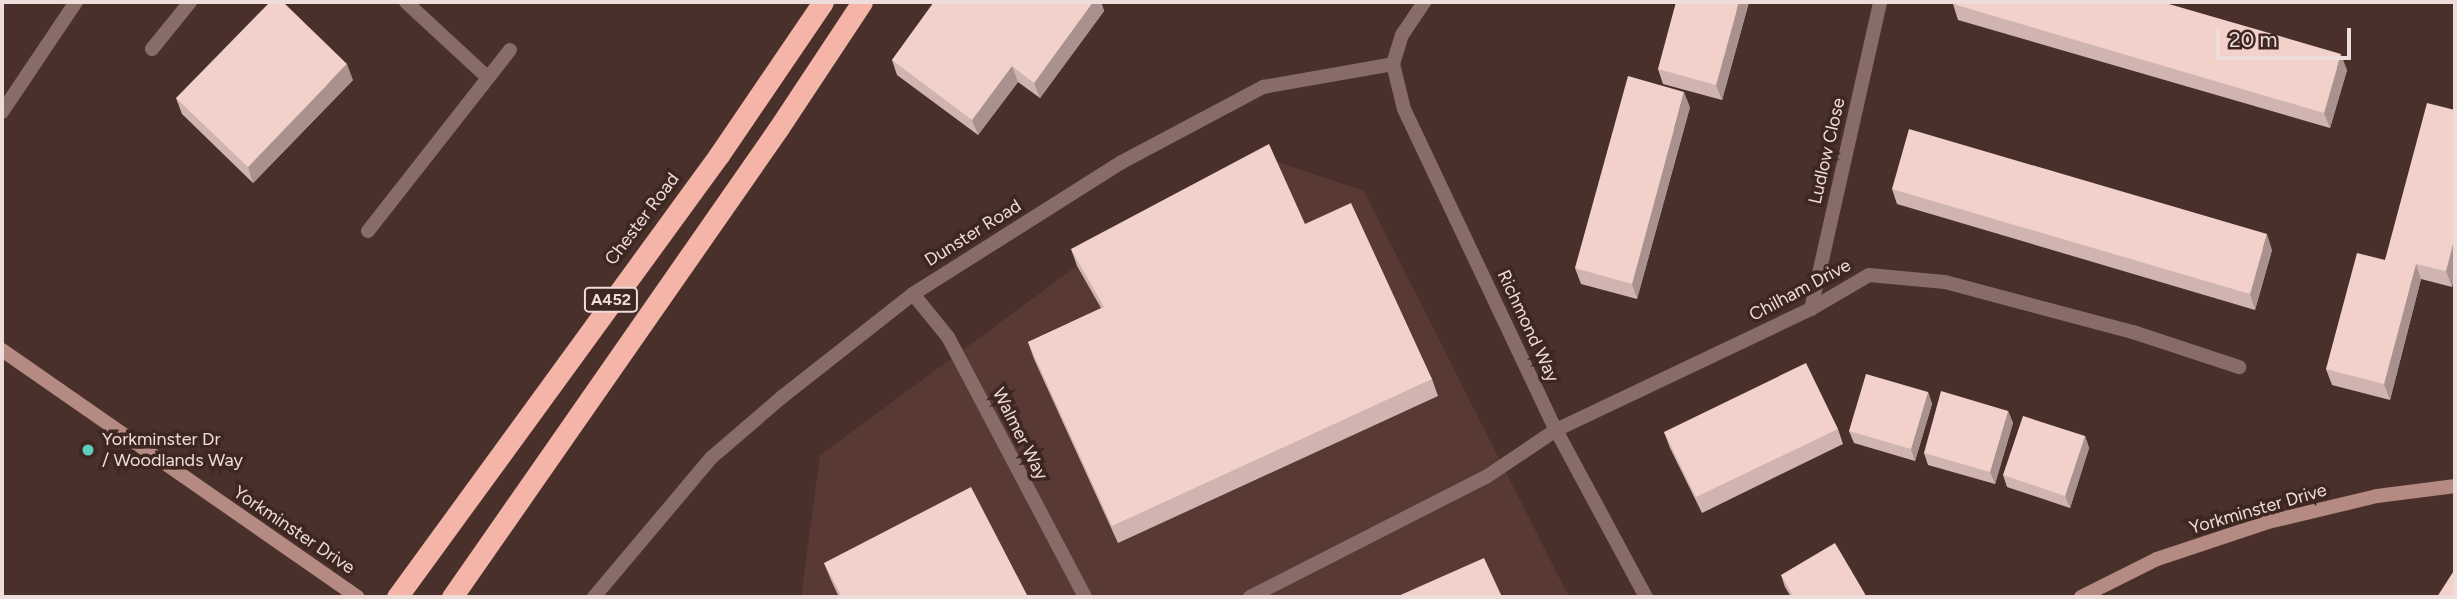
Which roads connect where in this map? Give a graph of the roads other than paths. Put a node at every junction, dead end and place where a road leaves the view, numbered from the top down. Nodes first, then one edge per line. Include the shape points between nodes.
1 (76, 2) edge
2 (190, 2) edge
3 (406, 2) edge
4 (822, 2) edge
5 (862, 2) edge
6 (1424, 2) edge
7 (1881, 2) edge
8 (152, 49) dead end
9 (510, 50) dead end
10 (1393, 64) junction
11 (487, 77) junction
12 (2, 112) edge
13 (369, 232) dead end
14 (912, 294) junction
15 (1811, 309) junction
16 (2, 350) edge
17 (2239, 367) dead end
18 (1556, 430) junction
19 (2455, 486) edge
20 (358, 597) edge
21 (397, 597) edge
22 (452, 597) edge
23 (594, 597) edge
24 (1084, 597) edge
25 (1250, 597) edge
26 (1646, 597) edge
27 (2081, 597) edge

1 - 12 street
2 - 8 street
3 - 11 street
4 - 21 highway, Chester Road / A452 via 719,155
5 - 22 highway, A452
6 - 10 street via 1402,35
7 - 15 street, Ludlow Close
9 - 11 street
10 - 14 street, Dunster Road via 1263,87 1122,162
10 - 18 street, Richmond Way via 1404,109
11 - 13 street
14 - 23 street, Dunster Road via 711,458
14 - 24 street, Walmer Way via 948,337
15 - 17 street, Chilham Drive via 1869,275 1945,282 2133,332
15 - 18 street, Chilham Drive
16 - 20 street, Yorkminster Drive
18 - 25 street via 1486,477
18 - 26 street, Richmond Way
19 - 27 street, Yorkminster Drive via 2377,496 2268,522 2157,559

